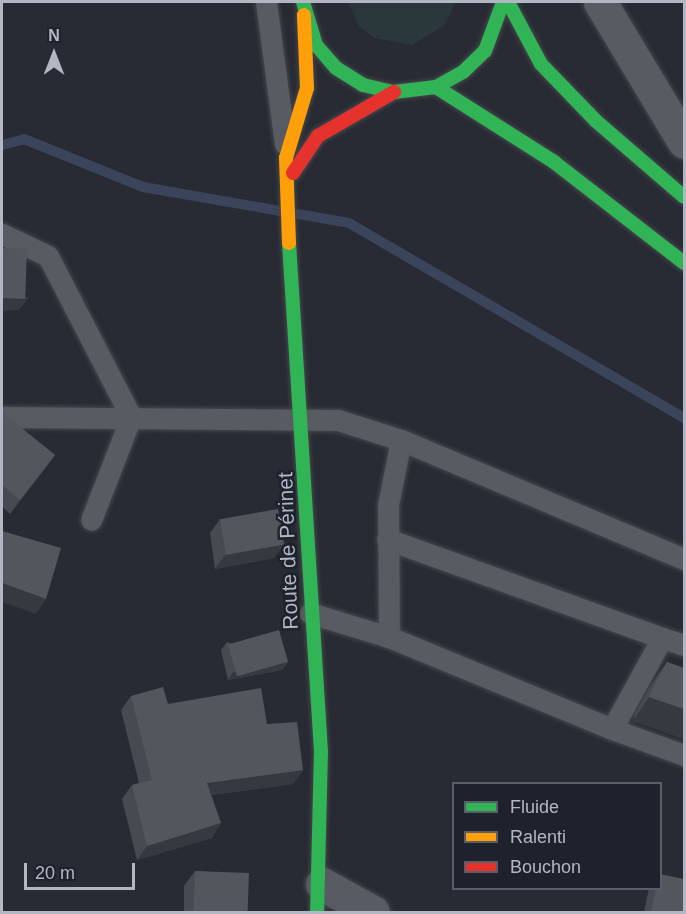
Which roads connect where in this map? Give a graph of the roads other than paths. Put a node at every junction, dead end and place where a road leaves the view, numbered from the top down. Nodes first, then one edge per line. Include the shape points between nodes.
1 (266, 2) edge
2 (502, 2) edge
3 (508, 2) edge
4 (600, 2) edge
5 (303, 8) edge
6 (436, 87) junction
7 (394, 92) junction
8 (680, 118) edge
9 (286, 158) junction
10 (286, 193) junction
11 (684, 197) edge
12 (2, 234) edge
13 (684, 263) edge
14 (2, 417) edge
15 (131, 417) junction
16 (304, 419) junction
17 (401, 440) junction
18 (91, 520) dead end
19 (387, 539) junction
20 (684, 559) edge
21 (310, 613) junction
22 (388, 637) junction
23 (662, 638) junction
24 (684, 645) edge
25 (612, 729) junction
26 (684, 755) edge
27 (320, 898) edge
28 (373, 912) edge

1 - 9 lane
2 - 6 main road via 499,24 485,51 463,72
3 - 11 main road via 541,64 596,121
4 - 8 street
5 - 7 main road via 316,45 336,69 363,85
5 - 9 main road, Route de Périnet via 307,88
6 - 7 main road
6 - 13 main road via 554,162
7 - 10 main road via 318,136
9 - 10 main road, Route de Périnet
10 - 16 main road, Route de Périnet
12 - 15 lane via 48,256
14 - 15 lane
15 - 16 lane
15 - 18 lane
16 - 17 lane via 338,420
16 - 21 main road, Route de Périnet
17 - 19 lane via 390,480
17 - 20 lane
19 - 22 lane
19 - 23 lane
21 - 22 lane
21 - 27 main road, Route de Périnet via 321,751
22 - 25 lane
23 - 24 lane
23 - 25 lane
25 - 26 lane
27 - 28 street

